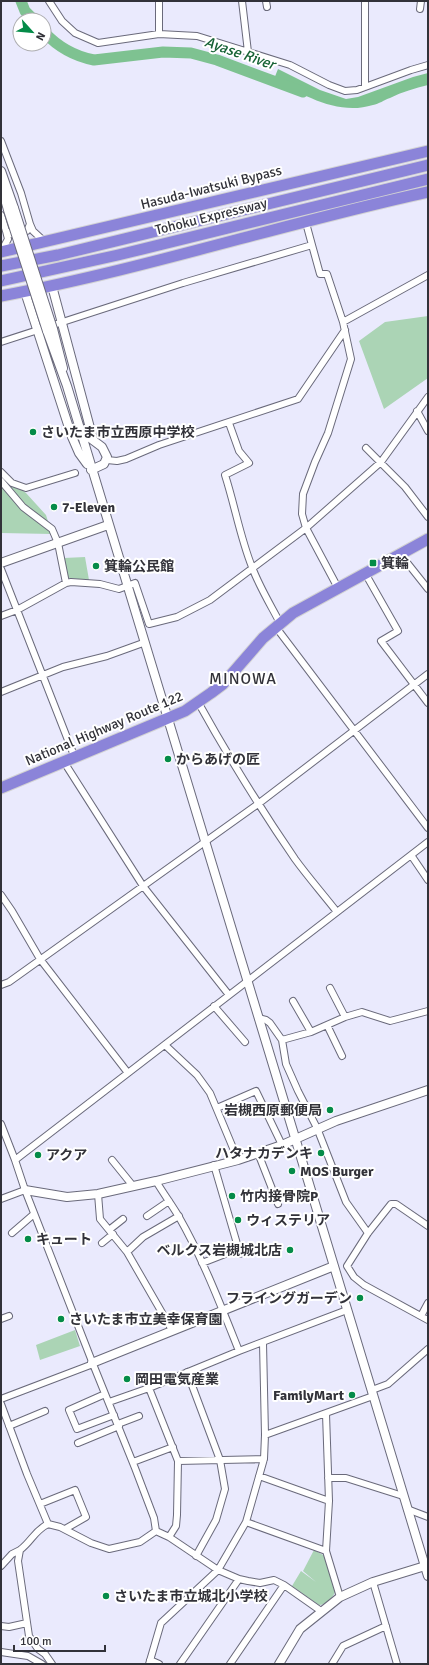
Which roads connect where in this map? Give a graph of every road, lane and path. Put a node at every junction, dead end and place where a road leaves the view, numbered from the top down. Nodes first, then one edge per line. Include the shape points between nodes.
1 (50, 1) edge
2 (159, 1) edge
3 (242, 1) edge
4 (365, 1) edge
5 (421, 1) edge
6 (420, 9) dead end
7 (160, 34) junction
8 (248, 52) junction
9 (428, 65) edge
10 (365, 87) junction
11 (1, 141) edge
12 (428, 151) edge
13 (428, 165) edge
14 (1, 171) edge
15 (428, 179) edge
16 (1, 185) edge
17 (428, 192) edge
18 (8, 211) edge
19 (306, 223) junction
20 (30, 224) junction
21 (6, 231) junction
22 (45, 242) junction
23 (312, 245) junction
24 (1, 252) edge
25 (1, 266) edge
26 (428, 275) edge
27 (1, 281) edge
28 (52, 286) junction
29 (25, 292) junction
30 (1, 296) edge
31 (343, 322) junction
32 (62, 323) junction
33 (38, 330) junction
34 (345, 330) junction
35 (1, 342) edge
36 (428, 397) edge
37 (417, 411) junction
38 (228, 423) junction
39 (428, 431) edge
40 (81, 436) junction
41 (93, 439) junction
42 (366, 448) dead end
43 (107, 460) junction
44 (381, 462) junction
45 (91, 470) junction
46 (1, 472) edge
47 (75, 473) dead end
48 (1, 481) edge
49 (428, 517) edge
50 (108, 525) junction
51 (306, 528) junction
52 (428, 539) edge
53 (58, 543) junction
54 (401, 555) junction
55 (1, 563) edge
56 (252, 568) junction
57 (1, 569) edge
58 (365, 573) junction
59 (66, 583) junction
60 (127, 586) junction
61 (338, 588) junction
62 (428, 589) edge
63 (17, 610) junction
64 (1, 616) edge
65 (278, 624) junction
66 (143, 643) junction
67 (428, 674) edge
68 (44, 675) junction
69 (414, 685) junction
70 (1, 692) edge
71 (198, 702) junction
72 (428, 703) edge
73 (167, 718) junction
74 (354, 731) junction
75 (75, 758) junction
76 (64, 762) junction
77 (1, 788) edge
78 (258, 804) junction
79 (428, 828) edge
80 (205, 842) junction
81 (428, 842) edge
82 (411, 855) junction
83 (428, 880) edge
84 (143, 886) junction
85 (1, 895) edge
86 (337, 912) junction
87 (40, 959) junction
88 (248, 981) junction
89 (1, 985) edge
90 (330, 988) dead end
91 (229, 995) junction
92 (294, 1002) dead end
93 (214, 1006) junction
94 (428, 1011) edge
95 (345, 1017) junction
96 (258, 1018) junction
97 (327, 1025) junction
98 (311, 1032) junction
99 (282, 1040) junction
100 (245, 1042) dead end
101 (166, 1045) junction
102 (342, 1056) dead end
103 (128, 1073) junction
104 (428, 1090) edge
105 (217, 1108) junction
106 (1, 1124) edge
107 (317, 1128) junction
108 (295, 1139) junction
109 (282, 1145) junction
110 (258, 1153) junction
111 (15, 1160) junction
112 (112, 1160) dead end
113 (238, 1160) junction
114 (214, 1165) junction
115 (156, 1181) junction
116 (133, 1186) junction
117 (25, 1190) junction
118 (98, 1194) junction
119 (1, 1199) edge
120 (169, 1201) junction
121 (278, 1204) dead end
122 (34, 1214) junction
123 (147, 1216) dead end
124 (179, 1216) junction
125 (123, 1219) dead end
126 (428, 1226) edge
127 (111, 1232) junction
128 (12, 1233) dead end
129 (368, 1233) junction
130 (102, 1243) dead end
131 (128, 1252) junction
132 (202, 1263) junction
133 (347, 1266) junction
134 (335, 1269) junction
135 (428, 1303) edge
136 (223, 1310) junction
137 (347, 1310) junction
138 (9, 1316) dead end
139 (421, 1316) junction
140 (1, 1319) edge
141 (428, 1320) edge
142 (172, 1330) junction
143 (263, 1343) junction
144 (428, 1349) edge
145 (239, 1351) junction
146 (92, 1364) junction
147 (187, 1372) junction
148 (149, 1388) junction
149 (372, 1393) junction
150 (105, 1394) junction
151 (1, 1399) edge
152 (109, 1402) junction
153 (1, 1404) edge
154 (45, 1411) dead end
155 (326, 1414) junction
156 (114, 1415) junction
157 (139, 1416) dead end
158 (118, 1425) junction
159 (9, 1426) junction
160 (265, 1435) junction
161 (78, 1443) dead end
162 (173, 1447) junction
163 (264, 1459) junction
164 (220, 1460) junction
165 (178, 1461) junction
166 (133, 1462) junction
167 (259, 1476) junction
168 (328, 1478) junction
169 (403, 1496) junction
170 (328, 1501) junction
171 (40, 1504) junction
172 (407, 1509) junction
173 (428, 1517) edge
174 (246, 1522) junction
175 (48, 1524) junction
176 (65, 1529) junction
177 (156, 1531) junction
178 (169, 1537) junction
179 (20, 1550) junction
180 (326, 1551) junction
181 (196, 1556) junction
182 (1, 1566) edge
183 (425, 1566) junction
184 (218, 1570) junction
185 (428, 1576) edge
186 (239, 1579) junction
187 (373, 1582) junction
188 (284, 1585) junction
189 (340, 1597) junction
190 (321, 1611) junction
191 (27, 1623) junction
192 (1, 1626) edge
193 (386, 1626) junction
194 (1, 1652) edge
195 (150, 1662) edge
196 (38, 1663) edge
197 (52, 1664) edge
198 (159, 1664) edge
199 (180, 1664) edge
200 (230, 1664) edge
201 (280, 1664) edge
202 (332, 1664) edge
203 (397, 1664) edge

1 - 7 street via 62,22 75,33 98,43
2 - 7 street
3 - 8 street
4 - 10 street
5 - 6 street
7 - 8 street via 197,36
8 - 10 street via 290,66 345,91
9 - 10 street
11 - 20 street
12 - 22 highway, Hasuda-Iwatsuki Bypass
13 - 25 highway, Tohoku Expressway
14 - 18 street
15 - 27 highway, Tohoku Expressway
16 - 18 street
17 - 19 highway
18 - 21 street
18 - 40 street, bridge via 62,361 66,386
19 - 23 street
19 - 28 highway
20 - 21 street via 27,231 14,235
20 - 22 street
21 - 24 street via 8,239
22 - 24 highway, Hasuda-Iwatsuki Bypass
23 - 31 street via 320,274 327,274
23 - 32 street
26 - 31 street
28 - 29 highway
28 - 32 street
29 - 30 highway
29 - 33 street
31 - 34 street
32 - 33 street
32 - 41 street
33 - 35 street
33 - 45 street via 72,437
34 - 38 street via 298,399
34 - 51 street via 351,359 328,433 304,494 302,514
36 - 37 street
37 - 39 street
37 - 44 street
38 - 43 street via 159,445 126,459
38 - 56 street via 239,451 249,463 225,475 236,521
40 - 41 street
40 - 45 street
41 - 43 street via 106,452
42 - 44 street
43 - 45 street
44 - 49 street via 405,487
44 - 51 street
45 - 50 street
46 - 47 street via 12,483 26,488
48 - 53 street via 23,508 52,529
50 - 53 street
50 - 60 street
51 - 56 street
51 - 61 street
52 - 54 highway, National Highway Route 122
53 - 55 street
53 - 59 street
54 - 58 highway, National Highway Route 122
54 - 62 street
56 - 60 street via 210,600 177,617 150,624 135,583
56 - 65 street
57 - 63 street
58 - 61 highway, National Highway Route 122
58 - 69 street via 398,631 381,642
59 - 60 street via 100,584 119,589
59 - 63 street
60 - 66 street
61 - 65 highway, National Highway Route 122
63 - 64 street
63 - 68 street
65 - 71 highway, National Highway Route 122 via 252,649 223,684
65 - 74 street
66 - 68 street
66 - 73 street
67 - 69 street
68 - 70 street
68 - 75 street
69 - 72 street
69 - 74 street
71 - 73 highway, National Highway Route 122 via 185,711
71 - 78 street
73 - 75 highway, National Highway Route 122
73 - 80 street
74 - 78 street
74 - 79 street
75 - 76 highway, National Highway Route 122
76 - 77 highway, National Highway Route 122
76 - 84 street
78 - 80 street
78 - 86 street via 296,860
80 - 84 street
80 - 88 street
81 - 82 street
82 - 83 street
82 - 86 street
84 - 87 street
84 - 91 street
85 - 87 street
86 - 88 street
87 - 89 street
87 - 103 street
88 - 91 street
88 - 96 street
90 - 95 street
91 - 93 street
92 - 98 street
93 - 100 street
93 - 101 street
94 - 95 street via 390,1021 362,1012
95 - 97 street
96 - 99 street via 270,1023
96 - 108 street
97 - 98 street
97 - 102 street
98 - 99 street
99 - 107 street via 286,1064
101 - 103 street
101 - 105 street via 197,1075
103 - 111 street
104 - 107 street
105 - 109 street via 256,1091
105 - 113 street
106 - 111 street
107 - 108 street
107 - 129 street via 346,1202
108 - 109 street
108 - 134 street
109 - 110 street
110 - 113 street
110 - 121 street
111 - 117 street
112 - 116 street
113 - 114 street
114 - 115 street
114 - 132 street via 239,1251
115 - 116 street
115 - 120 street
116 - 118 street
117 - 118 street via 67,1197
117 - 119 street
117 - 122 street
118 - 127 street via 100,1219
120 - 123 street
120 - 124 street
122 - 128 street
122 - 146 street
124 - 131 street via 143,1237
124 - 132 street
125 - 127 street
126 - 129 street via 396,1204 391,1204
127 - 130 street
127 - 131 street
129 - 133 street
131 - 142 street
132 - 136 street
133 - 134 street
133 - 139 street via 354,1277 364,1285
134 - 136 street
134 - 137 street
135 - 139 street
136 - 142 street
136 - 145 street
137 - 143 street
137 - 149 street
138 - 140 street
139 - 141 street
142 - 146 street
143 - 145 street
143 - 160 street
144 - 149 street via 388,1384
145 - 147 street
146 - 150 street
146 - 151 street
147 - 148 street
147 - 164 street
148 - 152 street
148 - 162 street
149 - 155 street
149 - 169 street
150 - 152 street
150 - 156 street via 69,1410 77,1429
152 - 156 street
153 - 159 street
154 - 159 street
155 - 160 street
155 - 168 street
156 - 158 street
157 - 158 street
158 - 161 street
158 - 166 street
159 - 171 street
160 - 163 street
162 - 165 street
162 - 166 street
163 - 164 street
163 - 167 street
164 - 165 street
164 - 181 street via 225,1489 216,1520
165 - 178 street via 177,1521
166 - 177 street via 154,1518
167 - 170 street
167 - 174 street
168 - 169 street via 346,1478
168 - 170 street
169 - 172 street
170 - 180 street
171 - 175 street
171 - 176 street via 75,1490 86,1518
172 - 173 street
172 - 183 street
174 - 180 street
174 - 184 street
175 - 176 street
175 - 179 street via 38,1529 29,1544
176 - 177 street via 91,1543 110,1549 140,1542
177 - 178 street
178 - 181 street
179 - 182 street via 12,1554
179 - 191 street via 18,1561
180 - 189 street
181 - 184 street
183 - 185 street
183 - 187 street
184 - 186 street
184 - 195 street via 161,1622
186 - 188 street via 260,1583 274,1580
186 - 199 street
187 - 189 street
187 - 193 street
188 - 190 street
188 - 200 street
189 - 190 street
190 - 201 street via 300,1629
191 - 192 street
191 - 197 street via 31,1639
193 - 202 street via 343,1646
193 - 203 street
194 - 196 street via 28,1656
195 - 198 street

